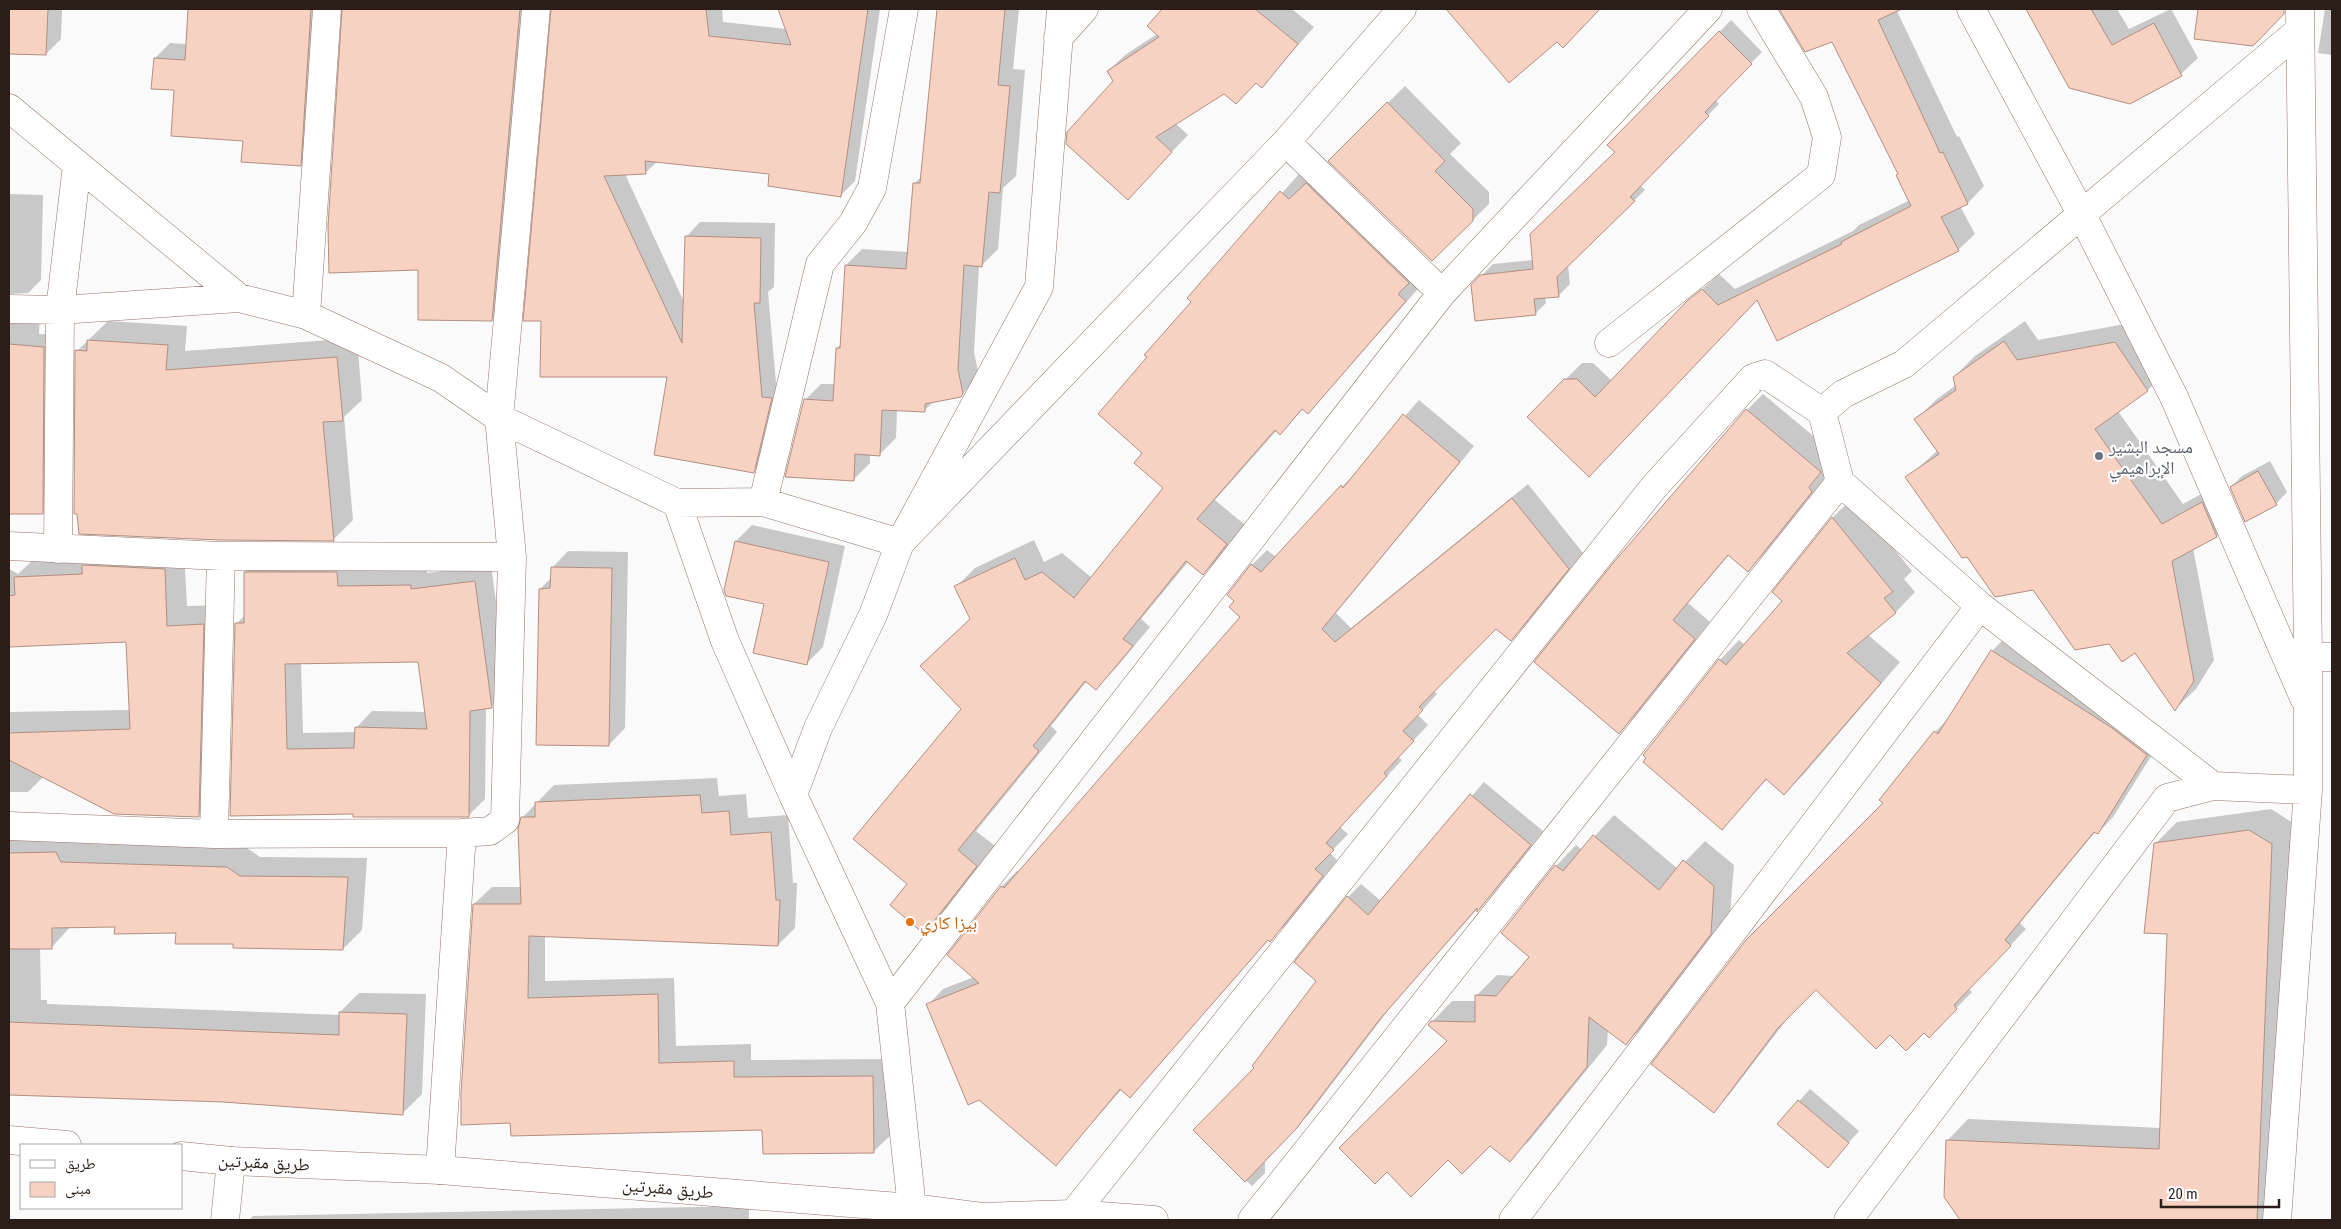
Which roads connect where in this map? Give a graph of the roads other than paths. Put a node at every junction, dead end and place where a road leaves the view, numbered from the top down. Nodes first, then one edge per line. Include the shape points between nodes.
1 (327, 9) edge
2 (536, 9) edge
3 (904, 9) edge
4 (1061, 9) edge
5 (1084, 9) edge
6 (1402, 9) edge
7 (1708, 9) edge
8 (1761, 9) edge
9 (1971, 9) edge
10 (2300, 20) edge
11 (1058, 38) junction
12 (9, 108) edge
13 (1286, 142) junction
14 (77, 165) junction
15 (2082, 215) junction
16 (1442, 293) junction
17 (239, 298) junction
18 (9, 309) edge
19 (60, 310) junction
20 (306, 315) junction
21 (1609, 343) dead end
22 (1822, 412) junction
23 (499, 418) junction
24 (1840, 482) junction
25 (763, 502) junction
26 (677, 503) junction
27 (900, 544) junction
28 (9, 546) edge
29 (58, 549) junction
30 (221, 556) junction
31 (512, 557) junction
32 (1980, 606) junction
33 (2320, 657) edge
34 (2308, 708) junction
35 (2213, 786) junction
36 (2308, 790) junction
37 (793, 796) junction
38 (9, 826) edge
39 (462, 833) junction
40 (214, 834) junction
41 (890, 1003) junction
42 (9, 1140) edge
43 (55, 1144) edge
44 (182, 1156) edge
45 (231, 1161) junction
46 (440, 1170) junction
47 (912, 1214) edge
48 (1073, 1214) junction
49 (982, 1219) edge
50 (225, 1220) edge
51 (1154, 1220) edge
52 (1252, 1220) edge
53 (1513, 1220) edge
54 (1848, 1220) edge
55 (2277, 1220) edge

1 - 20 street
2 - 23 street
3 - 25 street via 872,188 853,223 820,264
4 - 11 street
5 - 11 street
6 - 13 street
7 - 16 street
8 - 21 street via 1814,96 1827,137 1821,175
9 - 15 street
10 - 15 street
10 - 33 street
11 - 27 street via 1039,287
12 - 14 street
13 - 16 street
13 - 27 street
14 - 17 street
14 - 19 street
15 - 22 street via 1904,364 1843,394
15 - 34 street via 2174,397
16 - 41 street
17 - 19 street
17 - 20 street
18 - 19 street
19 - 29 street
20 - 23 street via 441,378
22 - 24 street
22 - 48 street via 1765,374 1753,378 1654,487
23 - 26 street
23 - 31 street
24 - 32 street
24 - 52 street
25 - 26 street
25 - 27 street
26 - 37 street via 725,641
27 - 37 street via 873,615 818,728
28 - 29 street
29 - 30 street
30 - 31 street
30 - 40 street
31 - 39 street via 505,820 490,831
32 - 35 street
32 - 53 street
33 - 34 street
34 - 36 street
35 - 36 street
35 - 54 street via 2167,798
36 - 55 street
37 - 41 street
38 - 40 street
39 - 40 street
39 - 46 street
41 - 47 street
42 - 43 street
44 - 45 street, طريق مقبرتين
45 - 46 street, طريق مقبرتين
45 - 50 street
46 - 47 street, طريق مقبرتين
47 - 49 street, طريق مقبرتين
48 - 49 street, طريق مقبرتين
48 - 51 street, طريق مقبرتين

